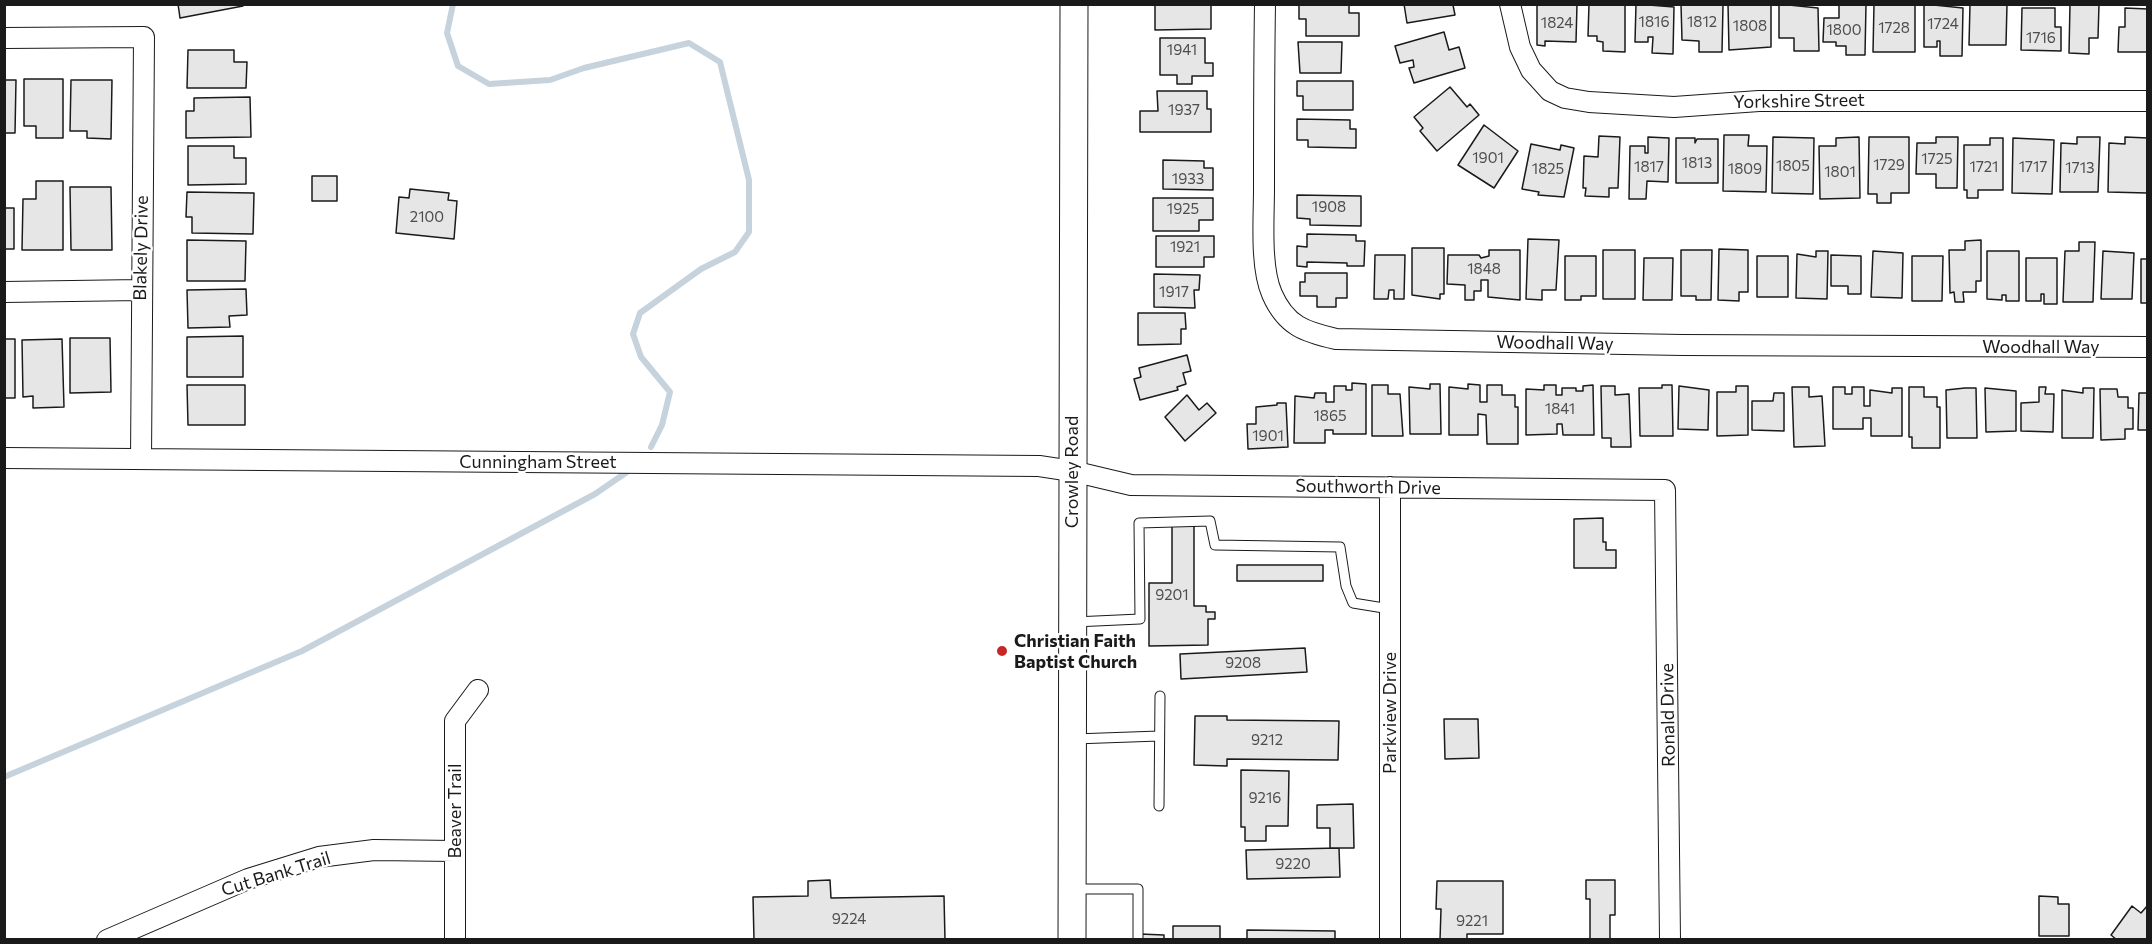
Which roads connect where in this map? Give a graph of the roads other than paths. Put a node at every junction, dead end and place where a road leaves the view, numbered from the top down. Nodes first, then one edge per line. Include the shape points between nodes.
1 (1074, 4) edge
2 (1264, 4) edge
3 (1510, 4) edge
4 (4, 38) edge
5 (2148, 101) edge
6 (140, 291) junction
7 (4, 292) edge
8 (2148, 347) edge
9 (4, 458) edge
10 (141, 459) junction
11 (1072, 471) junction
12 (1390, 487) junction
13 (1665, 490) joint
14 (1390, 609) junction
15 (1072, 622) junction
16 (478, 690) dead end
17 (1160, 696) dead end
18 (1159, 736) junction
19 (1072, 739) junction
20 (1159, 806) dead end
21 (455, 851) junction
22 (1072, 889) junction
23 (107, 939) edge
24 (455, 939) edge
25 (1072, 939) edge
26 (1138, 939) edge
27 (1390, 939) edge
28 (1670, 939) edge

1 - 11 main road, Crowley Road
2 - 8 street, Woodhall Way via 1267,271 1272,294 1294,326 1309,333 1336,339 1635,344
3 - 5 street, Yorkshire Street via 1520,47 1531,70 1550,91 1589,102 1674,106 1795,100
4 - 6 street, Blakely Drive via 144,37
6 - 7 street
6 - 10 street, Blakely Drive
9 - 10 street, Cunningham Street
10 - 11 street, Cunningham Street via 1039,466
11 - 12 street, Southworth Drive via 1131,484
11 - 15 main road, Crowley Road
12 - 13 street, Southworth Drive
12 - 14 street, Parkview Drive
13 - 28 street, Ronald Drive
14 - 15 lane via 1353,603 1340,547 1215,545 1210,521 1138,523 1140,619
14 - 27 street, Parkview Drive
15 - 19 main road, Crowley Road
16 - 21 street, Beaver Trail via 455,721
17 - 18 lane
18 - 19 lane
18 - 20 lane
19 - 22 main road, Crowley Road
21 - 23 street, Cut Bank Trail via 374,850 319,857 248,879
21 - 24 street, Beaver Trail
22 - 25 main road, Crowley Road
22 - 26 lane via 1138,889

